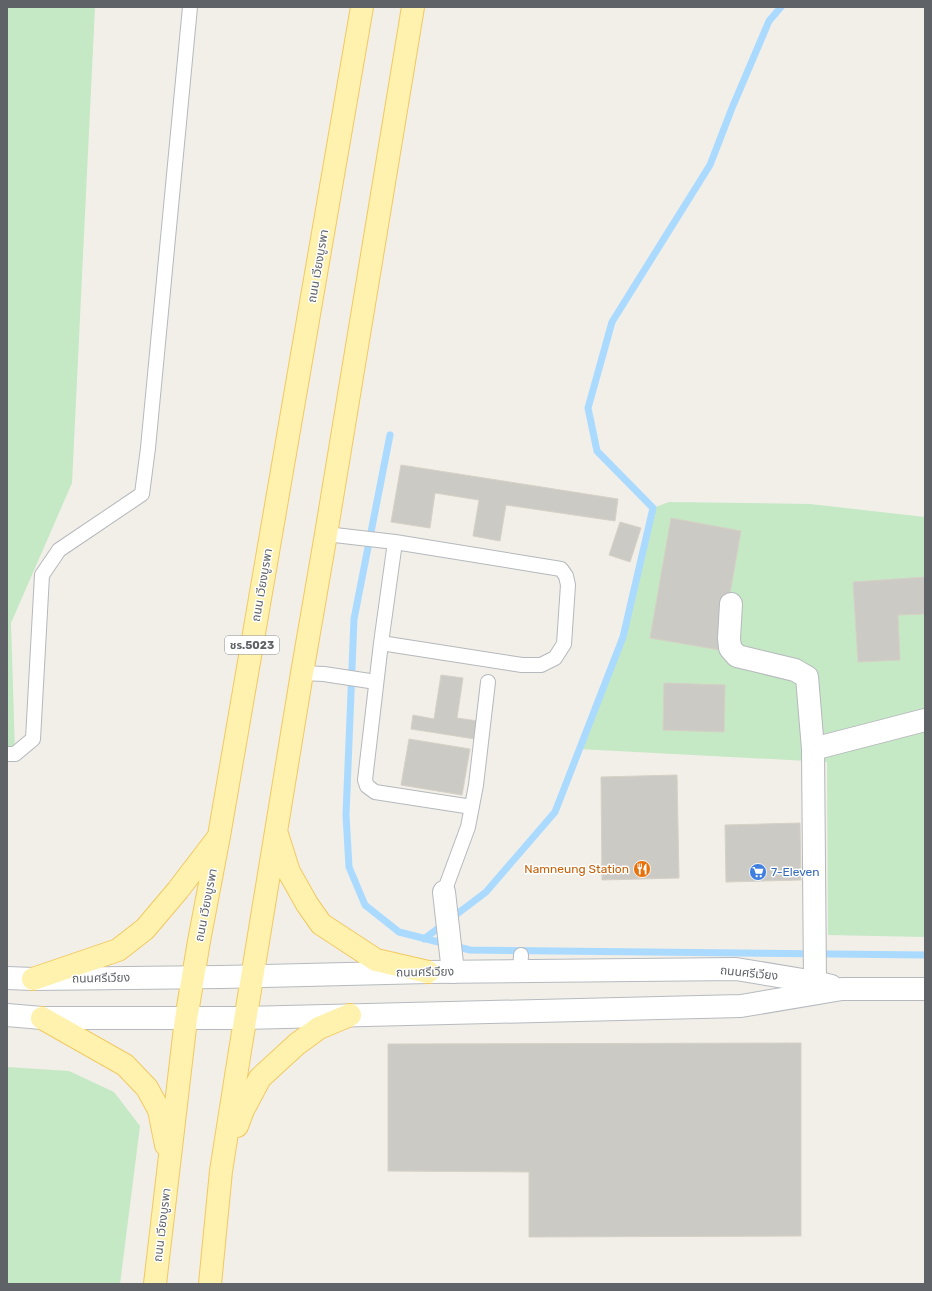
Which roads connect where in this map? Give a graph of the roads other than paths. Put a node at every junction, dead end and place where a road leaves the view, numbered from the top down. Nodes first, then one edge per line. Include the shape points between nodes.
1 (190, 7) edge
2 (362, 7) edge
3 (413, 7) edge
4 (326, 534) junction
5 (390, 542) junction
6 (731, 604) dead end
7 (381, 643) junction
8 (302, 674) junction
9 (370, 681) junction
10 (488, 682) dead end
11 (925, 720) edge
12 (813, 749) junction
13 (7, 754) edge
14 (472, 808) junction
15 (276, 829) junction
16 (219, 836) junction
17 (444, 892) joint
18 (452, 963) junction
19 (428, 972) junction
20 (252, 976) junction
21 (193, 977) junction
22 (7, 978) edge
23 (33, 979) junction
24 (815, 982) junction
25 (842, 989) junction
26 (925, 989) edge
27 (350, 1015) junction
28 (7, 1016) edge
29 (42, 1018) junction
30 (246, 1018) junction
31 (186, 1019) junction
32 (221, 1171) junction
33 (169, 1172) junction
34 (155, 1284) edge
35 (210, 1284) edge

1 - 13 lane via 142,494 59,550 42,575 33,739 15,754
2 - 16 main road, ถนน เวียงบูรพา / ชร.5023
3 - 4 main road
4 - 5 lane
4 - 8 main road
5 - 7 lane
5 - 7 lane via 561,569 568,585 564,644 555,658 541,665 522,665
6 - 12 main road via 729,638 730,648 736,656 795,670 807,677
7 - 9 lane
8 - 9 lane via 324,674
8 - 15 main road
9 - 14 lane via 366,786 375,792
10 - 14 lane
11 - 12 main road
12 - 24 main road
14 - 17 lane via 468,827
15 - 19 main road via 289,872 321,924 376,960
15 - 20 main road
16 - 21 main road, ถนน เวียงบูรพา / ชร.5023
16 - 23 main road via 145,929 118,950
17 - 18 main road
18 - 19 main road, ถนนศรีเวียง
18 - 24 main road, ถนนศรีเวียง via 655,963 736,969
19 - 20 main road, ถนนศรีเวียง
20 - 21 main road, ถนนศรีเวียง
20 - 30 main road
21 - 23 main road, ถนนศรีเวียง
21 - 31 main road, ถนน เวียงบูรพา / ชร.5023
22 - 23 main road, ถนนศรีเวียง
24 - 25 main road, ถนนศรีเวียง
25 - 26 main road, ถนนศรีเวียง
25 - 27 main road, ถนนศรีเวียง via 741,1006
27 - 30 main road, ถนนศรีเวียง
27 - 32 main road via 319,1028 297,1044 260,1078 243,1110
28 - 29 main road, ถนนศรีเวียง
29 - 31 main road, ถนนศรีเวียง
29 - 33 main road via 125,1065 147,1088 159,1110
30 - 31 main road, ถนนศรีเวียง
30 - 32 main road
31 - 33 main road, ถนน เวียงบูรพา / ชร.5023
32 - 35 main road
33 - 34 main road, ถนน เวียงบูรพา / ชร.5023

